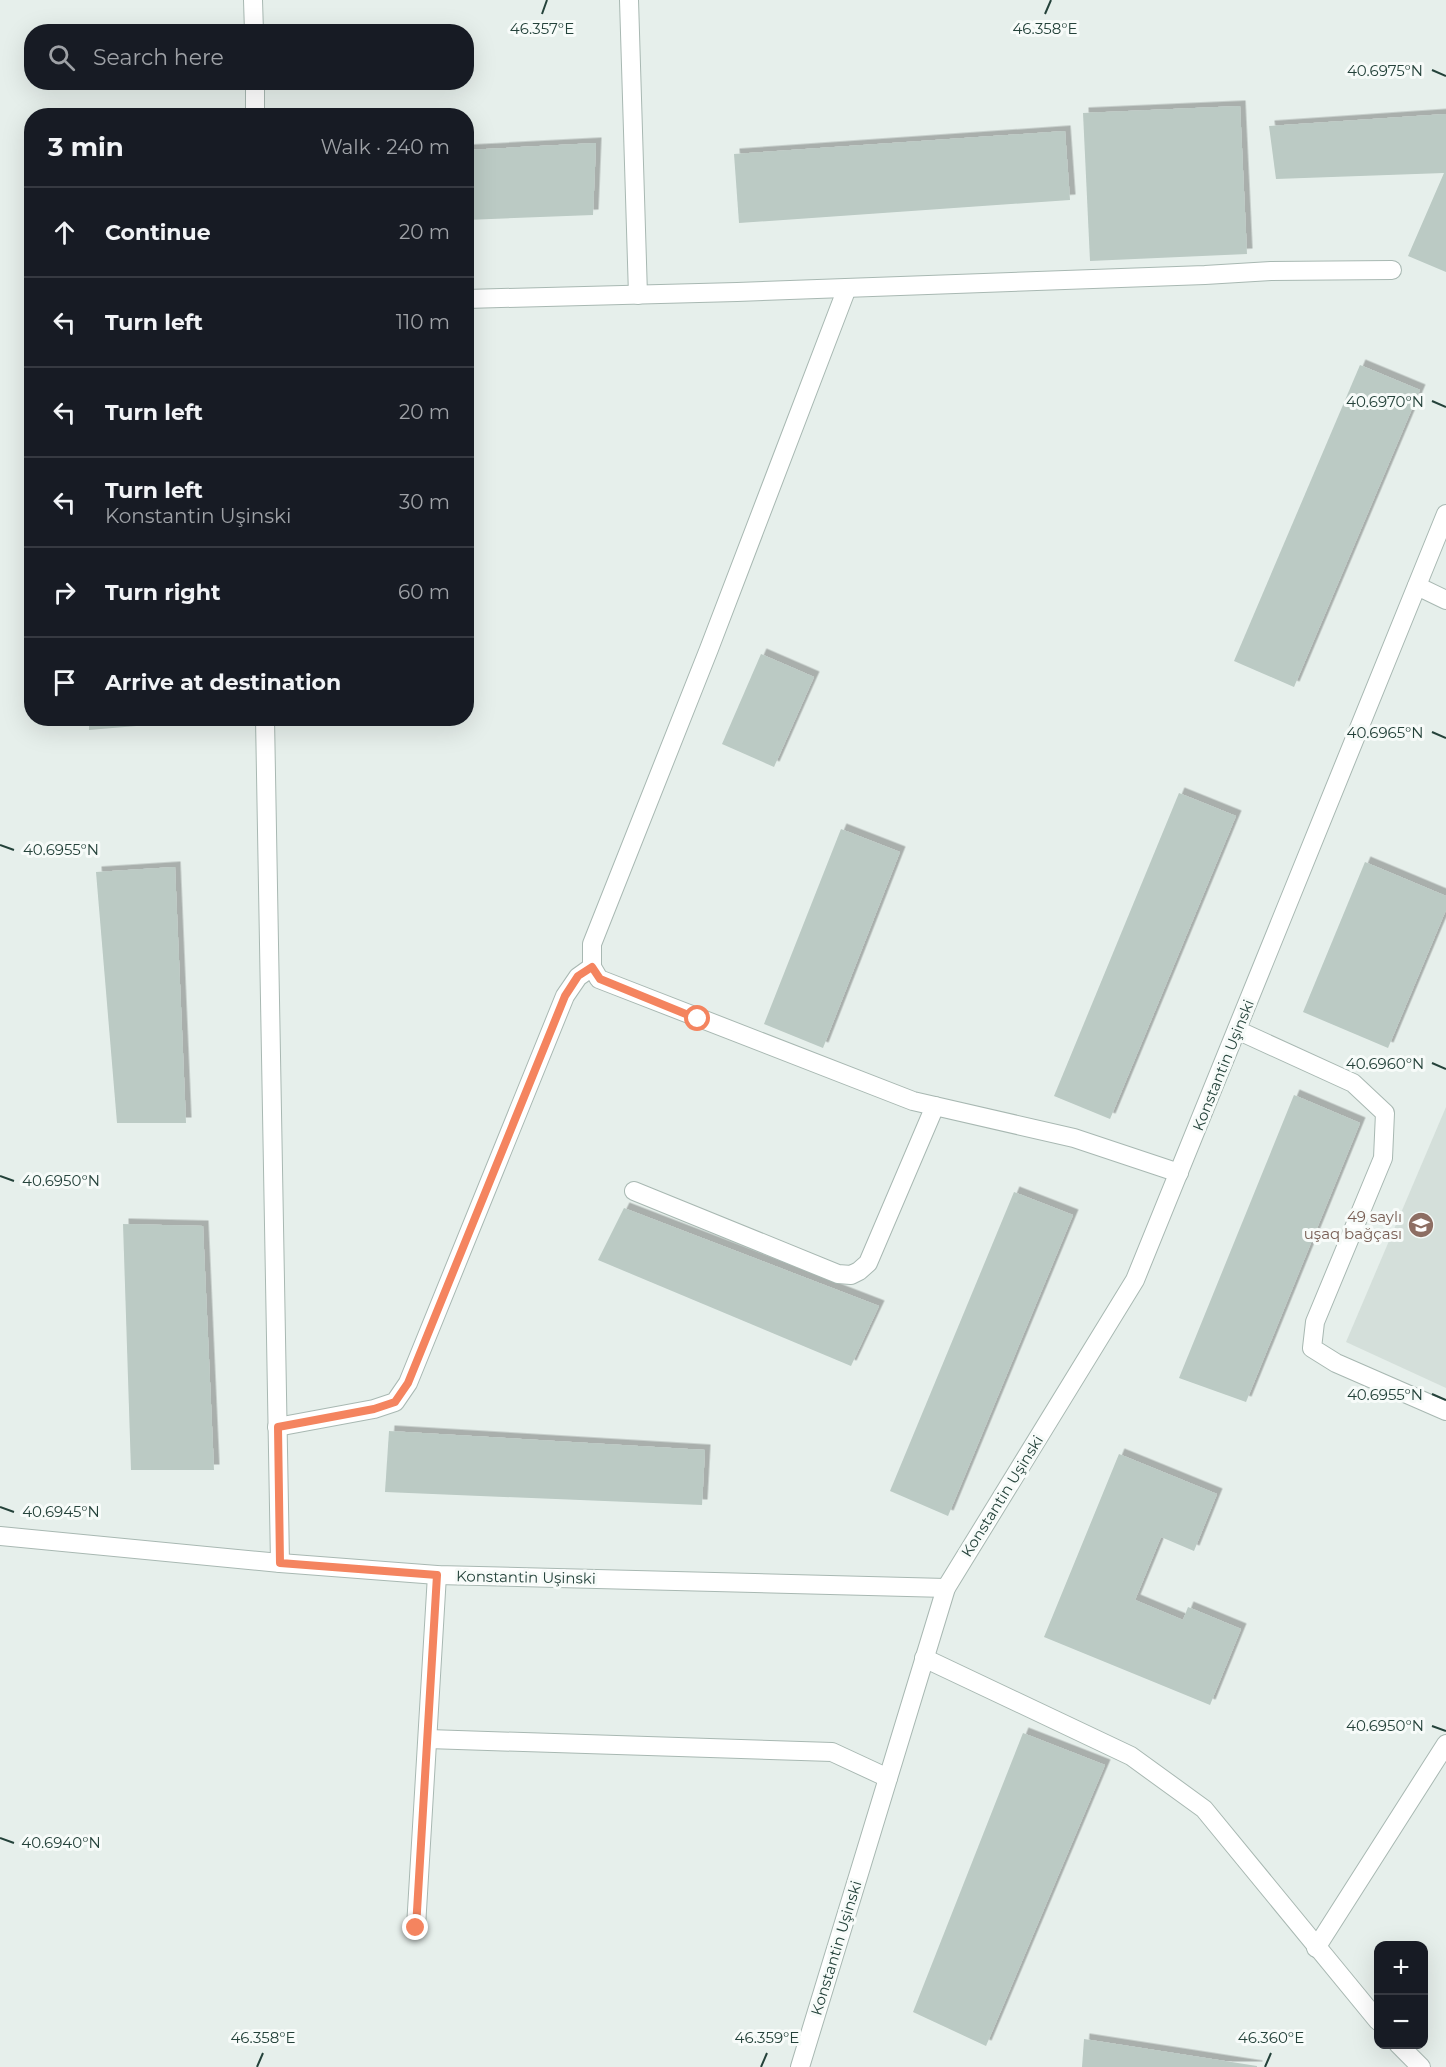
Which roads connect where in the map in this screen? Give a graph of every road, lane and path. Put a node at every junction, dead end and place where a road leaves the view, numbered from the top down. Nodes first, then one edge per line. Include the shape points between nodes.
1 (253, 0) edge
2 (629, 0) edge
3 (254, 24) edge
4 (255, 90) edge
5 (255, 108) edge
6 (1392, 270) dead end
7 (848, 288) junction
8 (638, 295) junction
9 (474, 299) edge
10 (1446, 514) edge
11 (1417, 586) junction
12 (1446, 600) edge
13 (265, 726) edge
14 (592, 967) junction
15 (1237, 1030) junction
16 (935, 1106) junction
17 (1179, 1173) junction
18 (634, 1191) dead end
19 (1446, 1411) edge
20 (278, 1427) junction
21 (0, 1536) edge
22 (280, 1563) junction
23 (437, 1575) junction
24 (946, 1588) junction
25 (924, 1658) junction
26 (428, 1739) junction
27 (1446, 1744) edge
28 (888, 1778) junction
29 (416, 1928) dead end
30 (1316, 1948) junction
31 (1374, 2017) edge
32 (1403, 2049) edge
33 (800, 2067) edge
34 (1421, 2067) edge

1 - 3 street
2 - 8 street
4 - 5 street
6 - 7 street via 1271,271
7 - 8 street
7 - 14 street via 595,937
8 - 9 street
10 - 11 street, Konstantin Uşinski
11 - 12 street
11 - 15 street, Konstantin Uşinski
13 - 20 street
14 - 16 street via 600,979
14 - 20 street via 578,976 565,996 408,1383 395,1402
15 - 17 street, Konstantin Uşinski
15 - 19 street via 1353,1083 1384,1113 1383,1158 1315,1322 1312,1348 1336,1364
16 - 17 street via 1074,1138
16 - 18 street via 868,1263 851,1275 799,1259
17 - 24 street, Konstantin Uşinski via 1136,1280
20 - 22 street
21 - 22 street, Konstantin Uşinski
22 - 23 street, Konstantin Uşinski
23 - 24 street, Konstantin Uşinski
23 - 26 street
24 - 25 street, Konstantin Uşinski
25 - 28 street, Konstantin Uşinski
25 - 30 street via 1131,1756 1204,1809
26 - 28 street via 832,1752
26 - 29 street
27 - 30 street
28 - 33 street, Konstantin Uşinski
30 - 31 street
32 - 34 street

